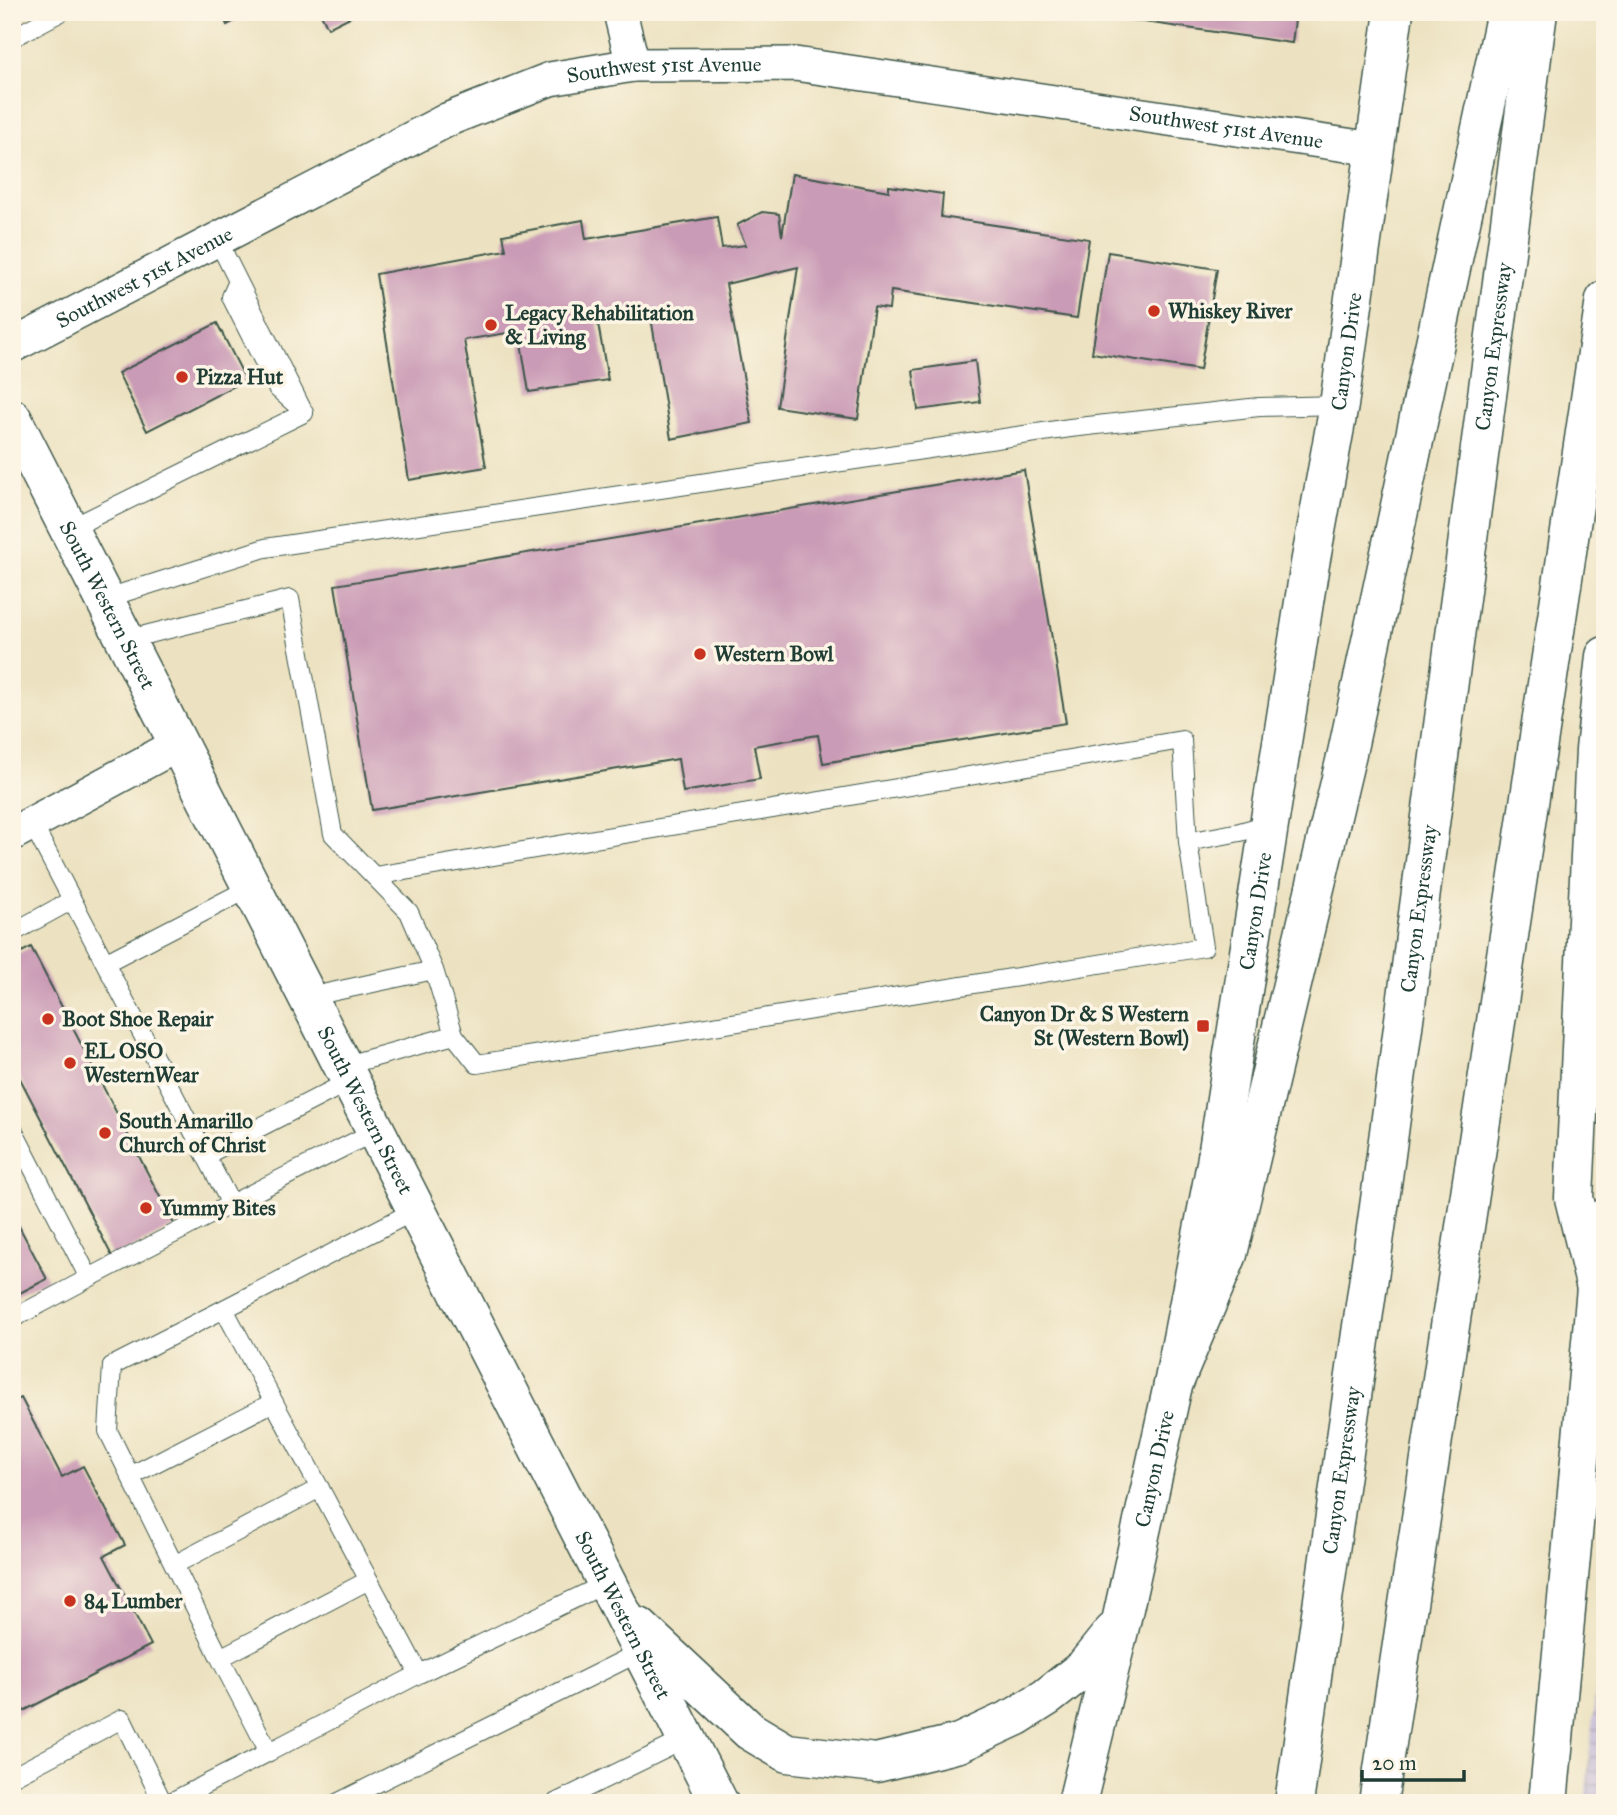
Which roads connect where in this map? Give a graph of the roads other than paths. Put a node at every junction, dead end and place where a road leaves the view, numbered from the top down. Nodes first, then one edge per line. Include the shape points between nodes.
1 (61, 12) edge
2 (620, 12) edge
3 (1394, 12) edge
4 (1506, 12) edge
5 (1538, 12) edge
6 (12, 38) edge
7 (633, 65) junction
8 (1374, 149) junction
9 (217, 239) junction
10 (1605, 300) edge
11 (12, 346) edge
12 (1339, 404) junction
13 (12, 418) edge
14 (69, 529) junction
15 (104, 599) junction
16 (125, 640) junction
17 (1605, 656) edge
18 (179, 744) junction
19 (1269, 824) junction
20 (22, 829) edge
21 (1188, 842) junction
22 (374, 876) junction
23 (252, 887) junction
24 (72, 900) junction
25 (12, 933) edge
26 (105, 963) junction
27 (434, 970) junction
28 (307, 997) junction
29 (454, 1035) junction
30 (346, 1073) junction
31 (12, 1128) edge
32 (376, 1131) junction
33 (206, 1155) junction
34 (231, 1204) junction
35 (416, 1210) junction
36 (1605, 1218) edge
37 (89, 1278) junction
38 (1596, 1288) junction
39 (224, 1309) junction
40 (12, 1319) edge
41 (1173, 1385) junction
42 (274, 1402) junction
43 (130, 1476) junction
44 (320, 1488) junction
45 (174, 1565) junction
46 (369, 1580) junction
47 (613, 1596) junction
48 (1121, 1622) junction
49 (642, 1651) junction
50 (220, 1658) junction
51 (419, 1674) junction
52 (686, 1739) junction
53 (269, 1752) junction
54 (12, 1776) edge
55 (163, 1803) edge
56 (169, 1803) edge
57 (337, 1803) edge
58 (555, 1803) edge
59 (719, 1803) edge
60 (1077, 1803) edge
61 (1294, 1803) edge
62 (1378, 1803) edge
63 (1548, 1803) edge

1 - 6 lane
2 - 7 street
3 - 8 main road, Canyon Drive
4 - 41 main road via 1347,753 1228,1254
5 - 61 main road, Canyon Expressway via 1382,1186
7 - 8 street, Southwest 51st Avenue via 795,64
7 - 9 street, Southwest 51st Avenue via 550,79 449,119
8 - 12 main road, Canyon Drive
9 - 11 street, Southwest 51st Avenue
9 - 14 lane via 304,413
10 - 62 main road
12 - 15 lane via 1259,407 1070,428 265,548
12 - 19 main road, Canyon Drive
13 - 14 main road, South Western Street
14 - 15 main road, South Western Street
15 - 16 main road, South Western Street
16 - 18 main road, South Western Street
16 - 22 lane via 290,599 334,834
17 - 38 main road via 1595,750 1574,1198
18 - 20 street
18 - 23 main road, South Western Street
19 - 21 lane
19 - 41 main road, Canyon Drive via 1216,1163
20 - 24 lane
21 - 22 lane via 1182,740
21 - 29 lane via 1204,947 477,1064
22 - 27 lane via 409,912
23 - 26 lane
23 - 28 main road, South Western Street
24 - 25 lane
24 - 26 lane
26 - 33 lane
27 - 28 lane
27 - 29 lane
28 - 30 main road, South Western Street
29 - 30 lane
30 - 32 main road, South Western Street
30 - 33 lane
31 - 37 lane
32 - 34 lane
32 - 35 main road, South Western Street
33 - 34 lane
34 - 37 lane
35 - 39 lane
35 - 47 main road, South Western Street
36 - 38 main road
37 - 40 lane
38 - 63 main road
39 - 42 lane
39 - 43 lane via 112,1366 108,1431
41 - 48 main road, Canyon Drive
42 - 43 lane
42 - 44 lane
43 - 45 lane
44 - 45 lane
44 - 46 lane
45 - 50 lane
46 - 50 lane
46 - 51 lane
47 - 48 main road via 750,1731 787,1753 876,1763 959,1742 1017,1716 1084,1668
47 - 49 main road, South Western Street
47 - 51 lane
48 - 60 main road, Canyon Drive
49 - 52 main road, South Western Street
49 - 57 lane
50 - 53 lane
51 - 53 lane
52 - 58 lane
52 - 59 main road, South Western Street
53 - 56 lane
54 - 55 lane via 122,1719

